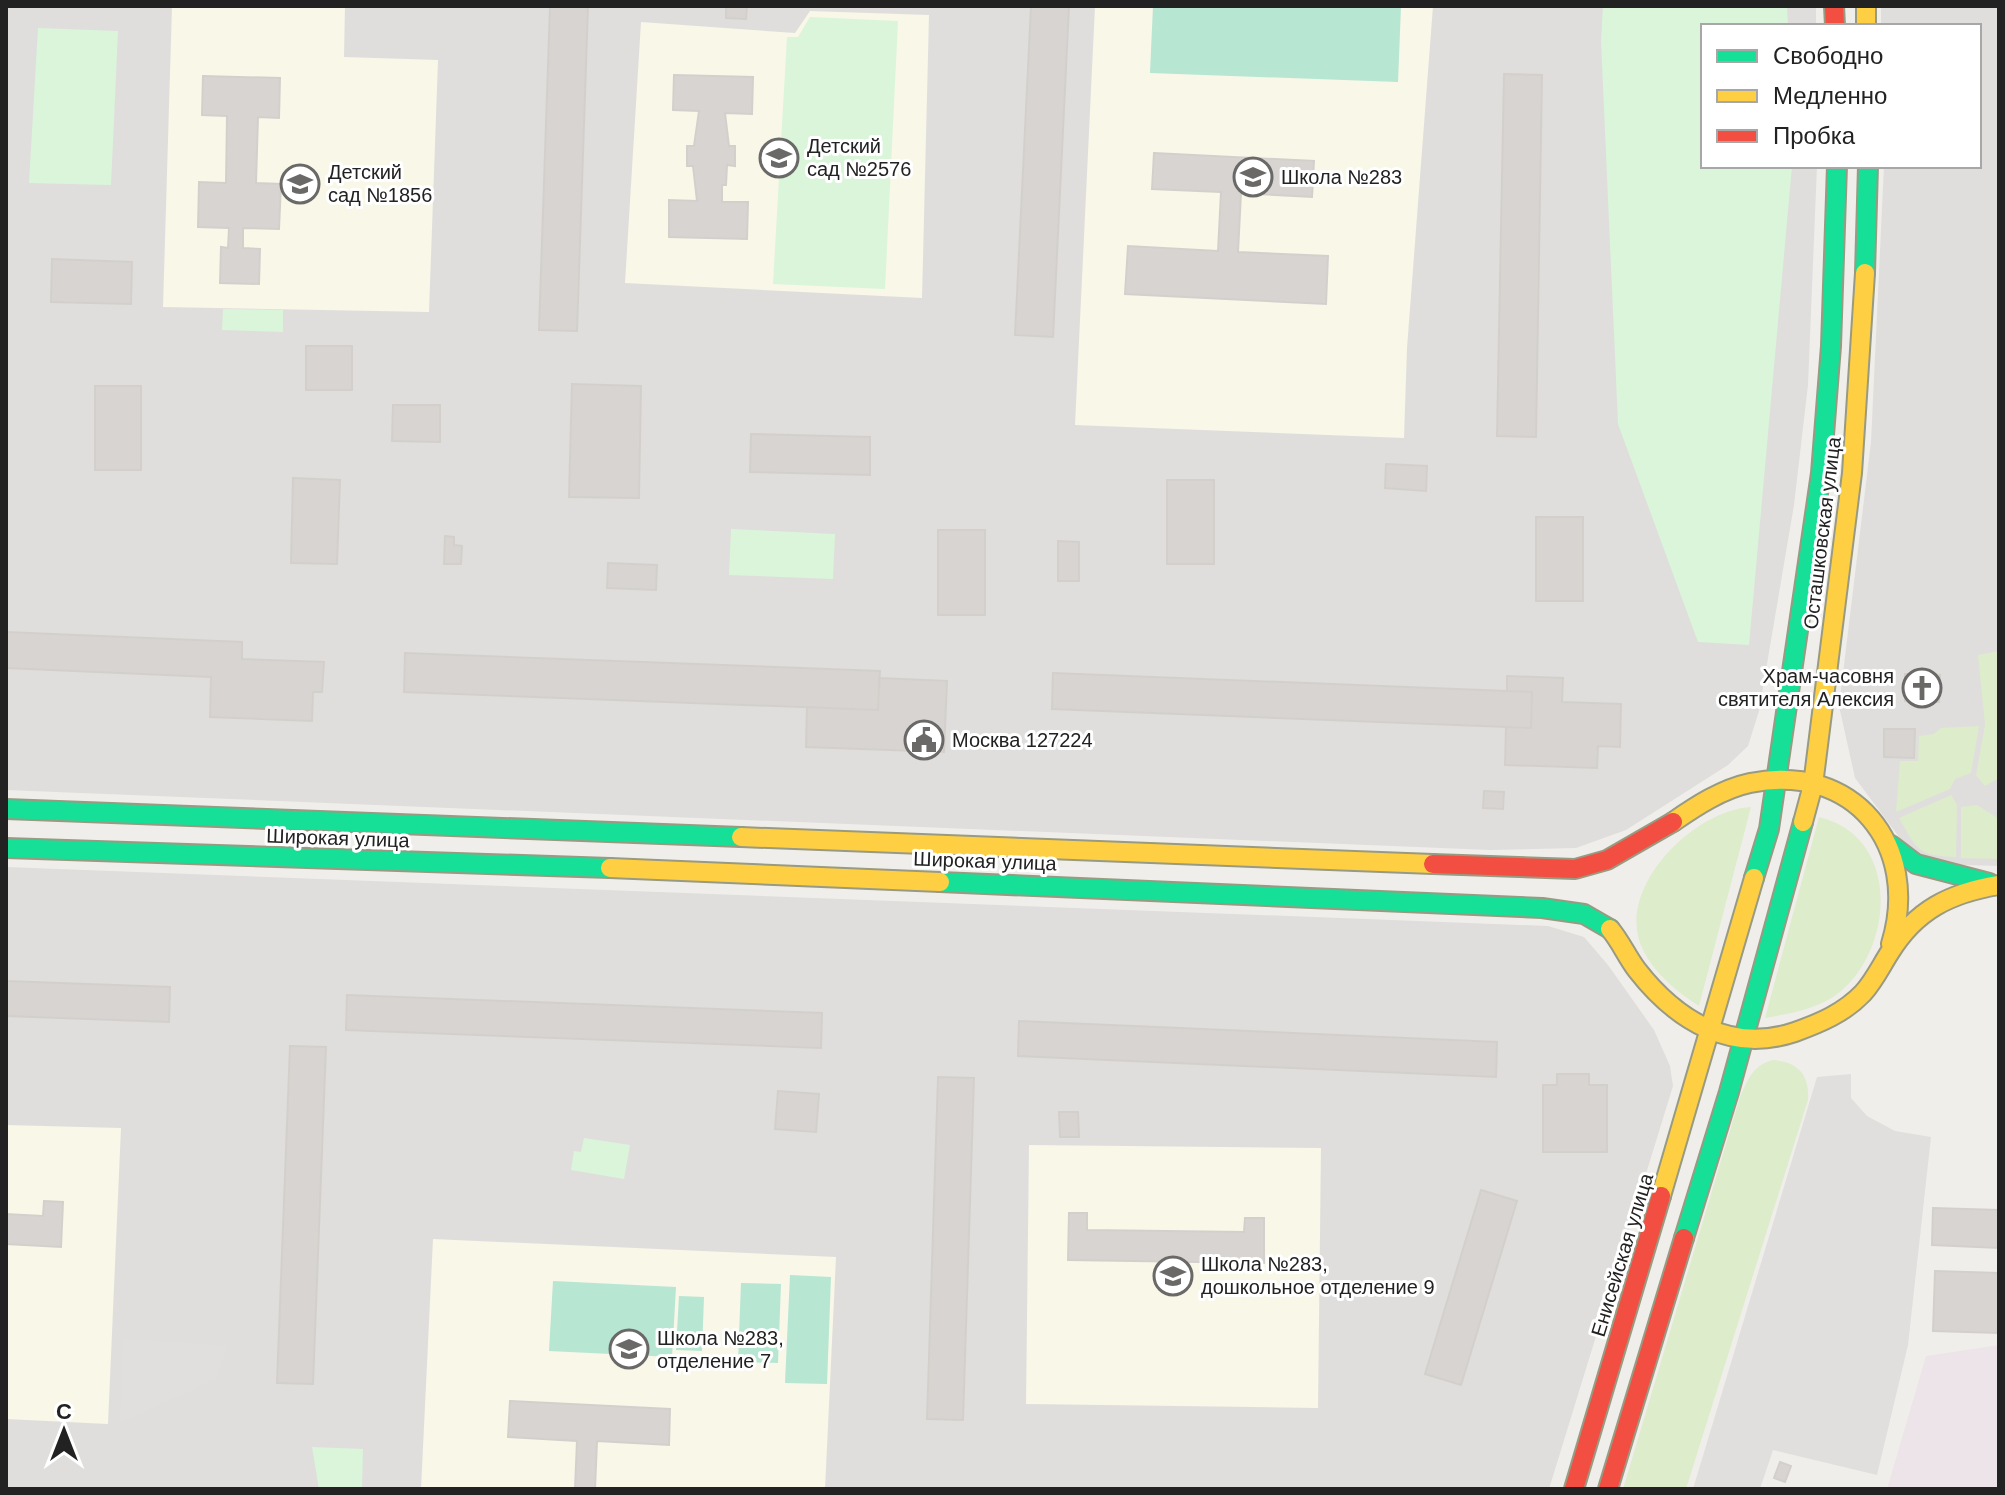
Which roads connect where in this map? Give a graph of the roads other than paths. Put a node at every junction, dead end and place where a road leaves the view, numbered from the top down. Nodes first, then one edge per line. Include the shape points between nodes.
1 (1837, 168) edge
2 (1868, 168) edge
3 (1779, 782) junction
4 (1813, 785) junction
5 (6, 809) edge
6 (749, 838) junction
7 (1891, 845) junction
8 (6, 848) edge
9 (748, 873) junction
10 (1884, 965) junction
11 (1711, 1034) junction
12 (1743, 1039) junction
13 (1574, 1489) edge
14 (1608, 1489) edge

1 - 3 main road, Осташковская улица via 1821,473
2 - 4 main road, Осташковская улица via 1852,473
3 - 4 main road, Широкая улица
3 - 6 main road, Широкая улица via 1752,782 1718,793 1628,853 1575,869
3 - 11 main road, Осташковская улица
4 - 7 main road, Широкая улица via 1839,793 1873,818
4 - 12 main road, Осташковская улица
5 - 6 main road, Широкая улица
6 - 9 main road via 737,843 731,855 736,867
7 - 10 main road via 1900,905
7 - 10 main road, Широкая улица via 1916,864 1999,885 1936,903 1911,924
8 - 9 main road, Широкая улица
9 - 11 main road, Широкая улица via 1542,908 1582,914 1607,926 1677,1016
10 - 12 main road, Широкая улица via 1848,1010 1779,1036
11 - 12 main road, Широкая улица
11 - 13 main road, Енисейская улица
12 - 14 main road

